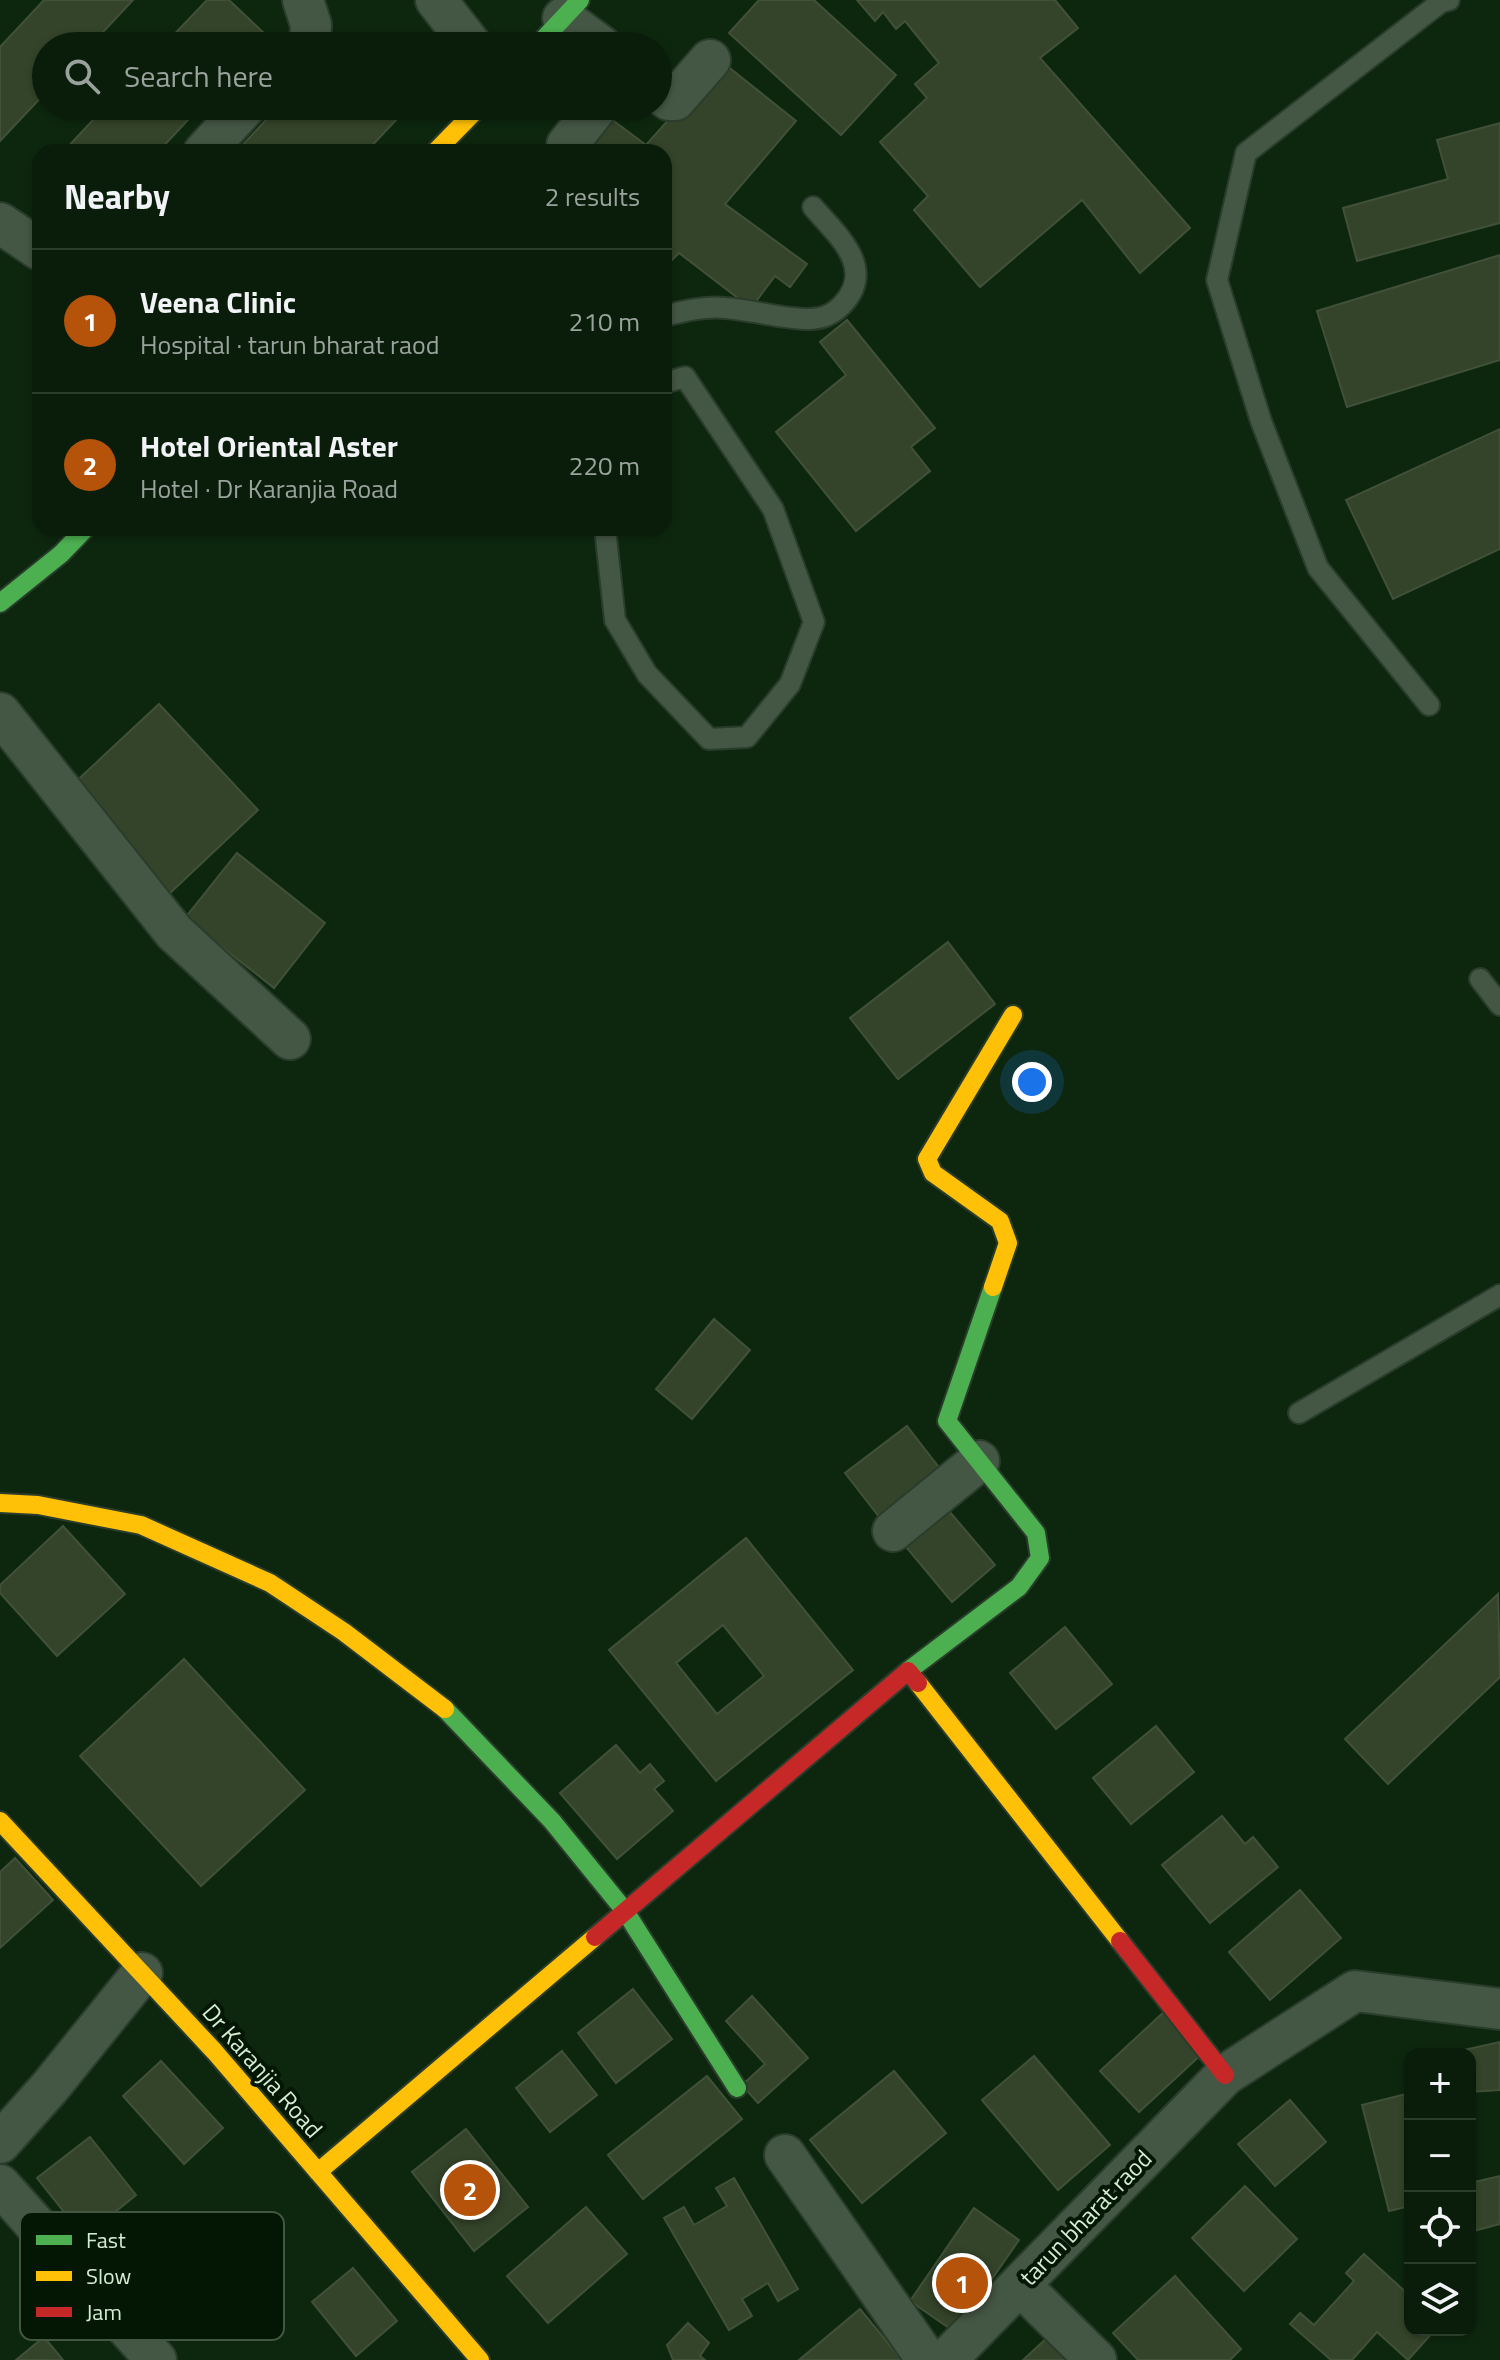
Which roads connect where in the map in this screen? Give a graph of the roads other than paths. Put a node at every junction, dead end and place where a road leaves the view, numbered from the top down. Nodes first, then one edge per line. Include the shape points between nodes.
1 (303, 0) edge
2 (436, 0) edge
3 (1449, 0) edge
4 (560, 21) edge
5 (310, 32) edge
6 (461, 32) edge
7 (578, 32) edge
8 (710, 60) dead end
9 (672, 100) edge
10 (233, 120) edge
11 (466, 120) edge
12 (587, 120) edge
13 (211, 144) edge
14 (443, 144) edge
15 (568, 144) edge
16 (813, 207) dead end
17 (0, 223) edge
18 (32, 245) edge
19 (672, 314) edge
20 (672, 381) edge
21 (78, 536) edge
22 (606, 536) edge
23 (0, 603) edge
24 (1429, 705) dead end
25 (0, 713) edge
26 (1480, 979) dead end
27 (1500, 1005) edge
28 (1013, 1015) dead end
29 (290, 1039) dead end
30 (1500, 1295) edge
31 (1299, 1413) dead end
32 (979, 1461) junction
33 (0, 1503) edge
34 (893, 1531) dead end
35 (908, 1671) junction
36 (0, 1821) edge
37 (625, 1911) junction
38 (142, 1973) junction
39 (1500, 2009) edge
40 (1225, 2075) junction
41 (737, 2088) dead end
42 (0, 2143) edge
43 (785, 2155) dead end
44 (318, 2172) junction
45 (0, 2185) edge
46 (24, 2212) edge
47 (1021, 2286) junction
48 (138, 2340) edge
49 (156, 2360) edge
50 (480, 2360) edge
51 (927, 2360) edge
52 (946, 2360) edge
53 (1096, 2360) edge

1 - 5 street
2 - 6 street
3 - 24 lane via 1246,153 1217,280 1261,421 1318,568
4 - 7 street
8 - 9 street
10 - 13 street
11 - 14 street
12 - 15 street
16 - 19 lane via 849,249 855,270 857,282 836,310 812,319 724,308
17 - 18 street
20 - 22 lane via 685,377 773,509 814,622 790,684 747,737 709,739 647,674 615,620
21 - 23 street
25 - 29 street via 174,932
26 - 27 lane
28 - 32 street via 927,1159 933,1173 1000,1221 1008,1243 947,1421
30 - 31 lane
32 - 34 street
32 - 35 street via 1036,1533 1040,1558 1019,1587
33 - 37 street via 141,1525 270,1583 455,1717 552,1821
35 - 37 street
35 - 40 street
36 - 38 street, Dr Karanjia Road
37 - 41 street
37 - 44 street
38 - 42 street
38 - 44 street, Dr Karanjia Road
39 - 40 street, tarun bharat raod via 1355,1991
40 - 47 street, tarun bharat raod
43 - 51 street
44 - 50 street, Dr Karanjia Road
45 - 46 street
47 - 52 street, tarun bharat raod
47 - 53 street
48 - 49 street

